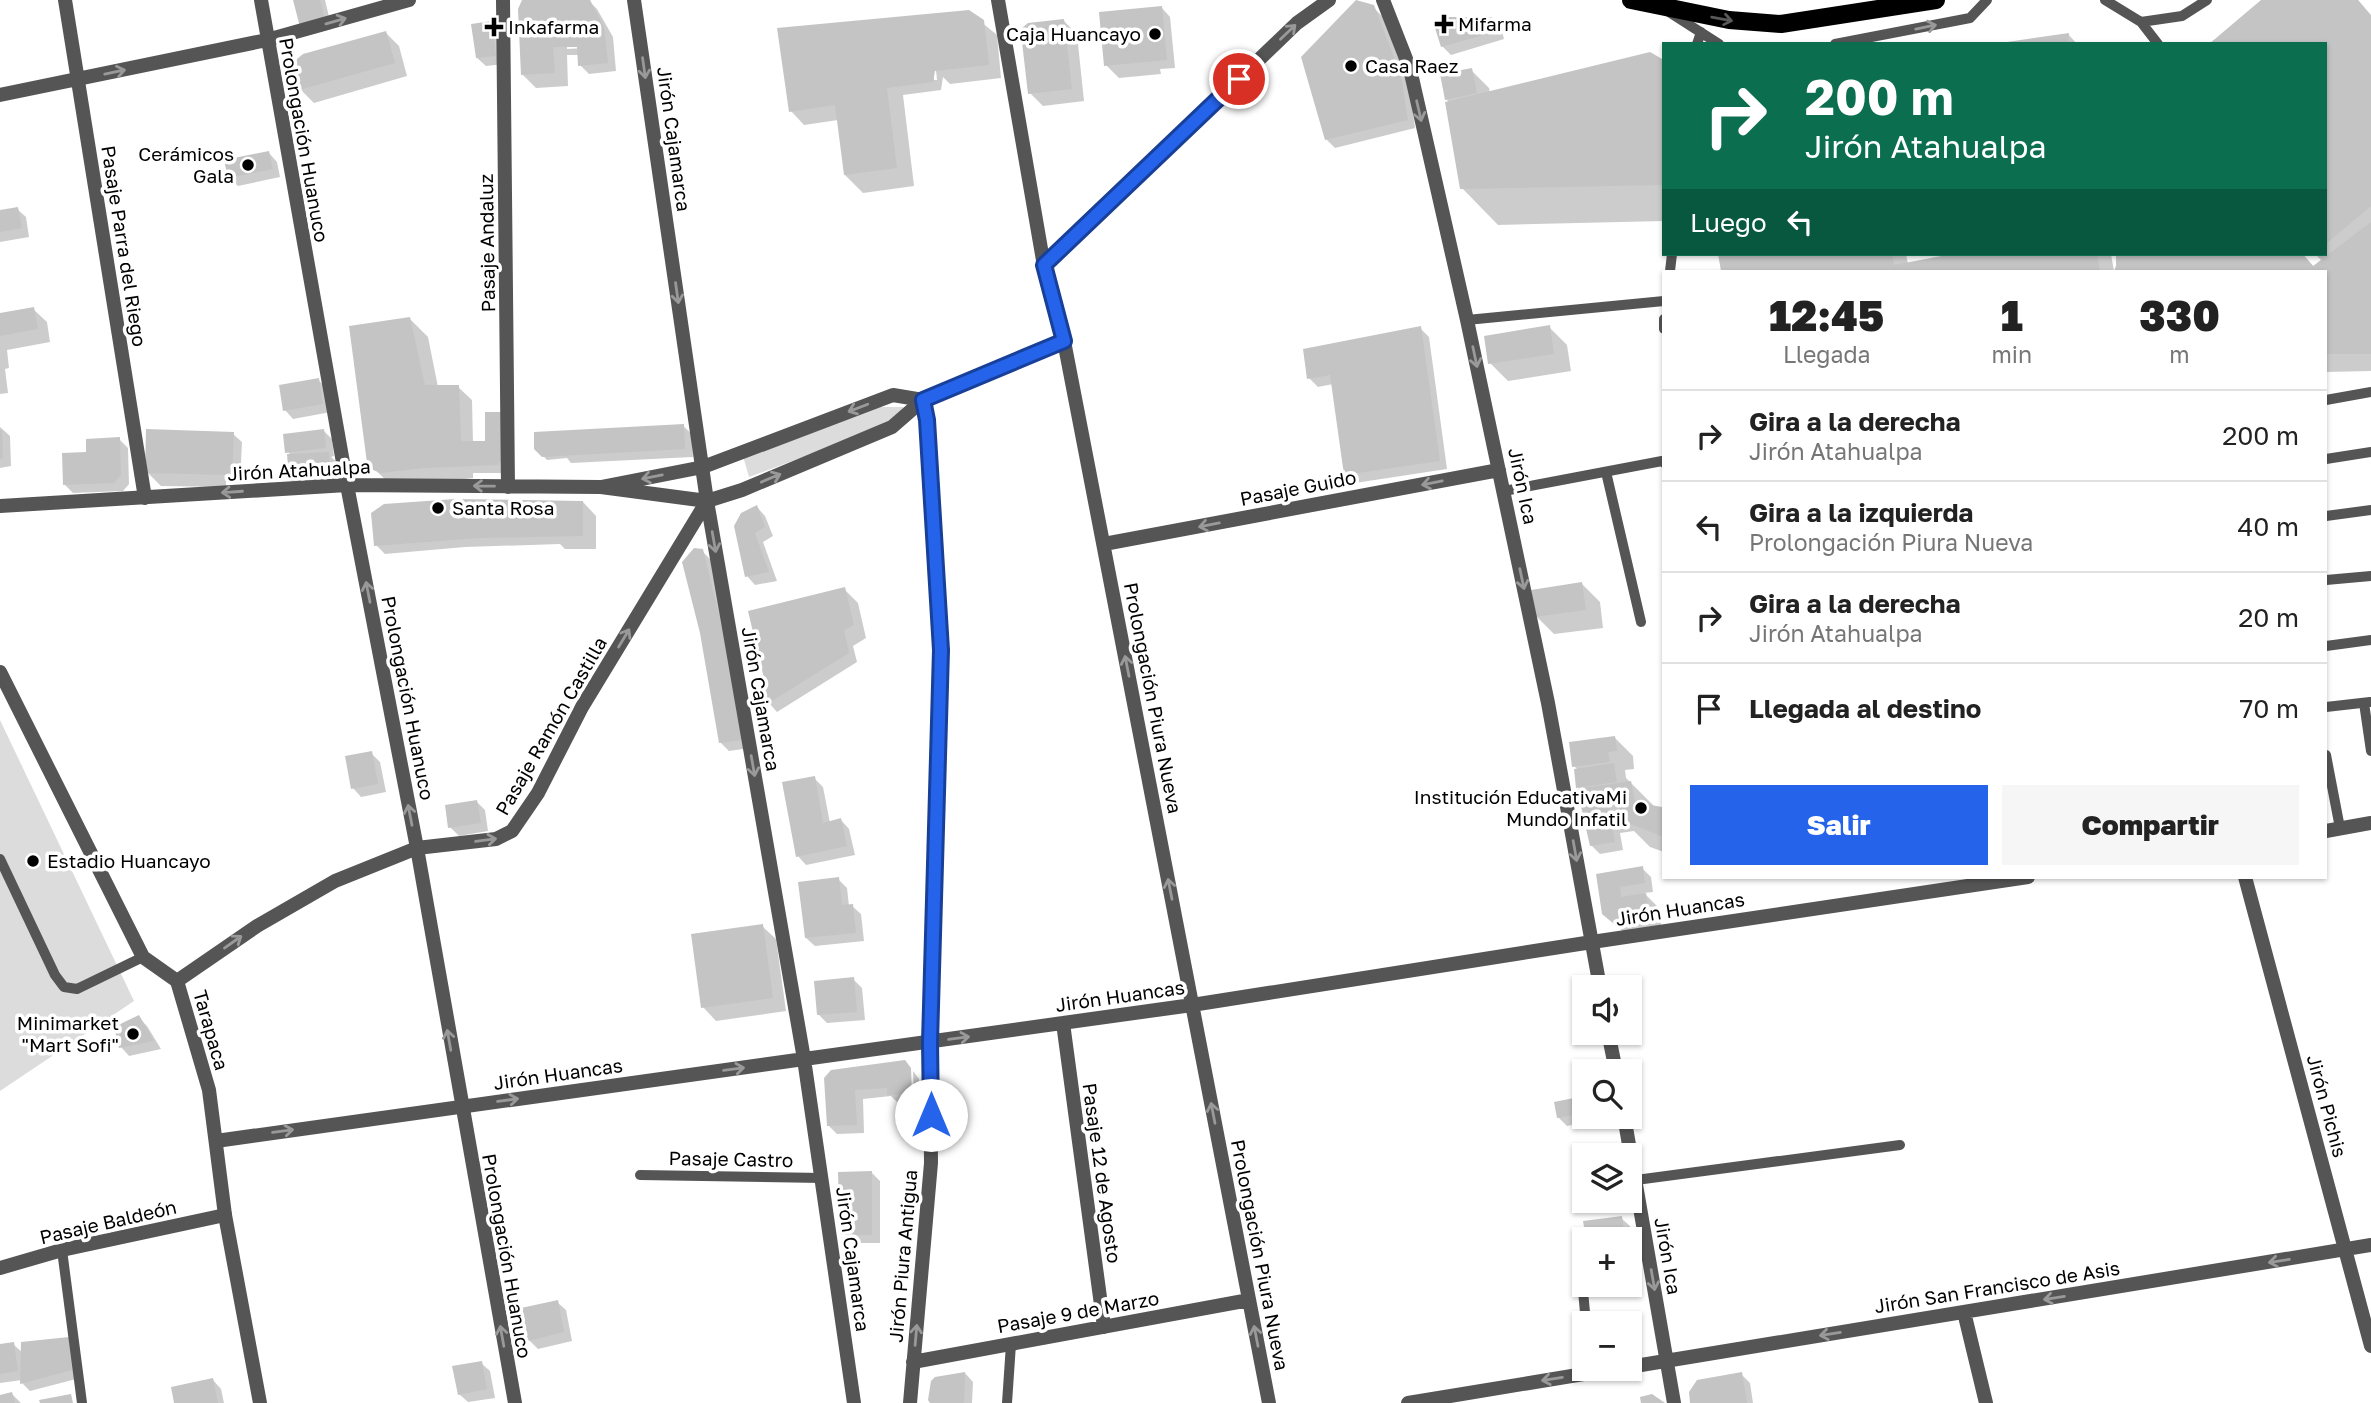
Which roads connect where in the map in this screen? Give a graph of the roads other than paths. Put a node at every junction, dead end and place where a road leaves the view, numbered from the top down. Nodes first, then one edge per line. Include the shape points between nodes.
1 (65, 0) edge
2 (261, 0) edge
3 (409, 0) edge
4 (503, 0) edge
5 (634, 0) edge
6 (998, 0) edge
7 (1329, 0) edge
8 (1382, 0) edge
9 (1631, 0) edge
10 (1936, 0) edge
11 (1987, 0) edge
12 (2105, 0) edge
13 (2207, 0) edge
14 (1659, 6) junction
15 (2141, 22) junction
16 (1701, 32) junction
17 (267, 40) junction
18 (1698, 42) edge
19 (1716, 42) edge
20 (1845, 42) edge
21 (2156, 42) edge
22 (78, 80) junction
23 (0, 95) edge
24 (1044, 265) junction
25 (1662, 301) edge
26 (1467, 320) junction
27 (1064, 341) junction
28 (2371, 392) edge
29 (923, 400) junction
30 (2327, 400) edge
31 (2371, 452) edge
32 (2327, 458) edge
33 (1662, 463) edge
34 (703, 467) junction
35 (1499, 470) junction
36 (1606, 472) junction
37 (347, 485) junction
38 (508, 486) junction
39 (601, 487) junction
40 (1504, 491) junction
41 (145, 498) junction
42 (707, 501) junction
43 (0, 506) edge
44 (2371, 510) edge
45 (2327, 516) edge
46 (1104, 544) junction
47 (2371, 576) edge
48 (2327, 580) edge
49 (1641, 622) dead end
50 (2371, 640) edge
51 (2327, 646) edge
52 (0, 672) edge
53 (2368, 703) edge
54 (2327, 707) edge
55 (2371, 751) edge
56 (2327, 766) edge
57 (2371, 823) edge
58 (2333, 829) edge
59 (417, 848) junction
60 (0, 859) edge
61 (2015, 879) edge
62 (2246, 879) edge
63 (1592, 942) junction
64 (142, 957) junction
65 (1598, 975) edge
66 (177, 981) junction
67 (1192, 1005) junction
68 (1063, 1023) junction
69 (930, 1042) junction
70 (804, 1059) junction
71 (461, 1107) junction
72 (216, 1141) junction
73 (1900, 1145) dead end
74 (640, 1175) dead end
75 (823, 1178) junction
76 (1642, 1179) edge
77 (1642, 1213) edge
78 (225, 1215) junction
79 (2371, 1245) edge
80 (62, 1250) junction
81 (2346, 1250) junction
82 (0, 1268) edge
83 (1249, 1300) junction
84 (1964, 1312) junction
85 (1104, 1327) junction
86 (1011, 1344) junction
87 (2371, 1346) edge
88 (1667, 1361) junction
89 (914, 1362) junction
90 (1642, 1365) edge
91 (1572, 1374) edge
92 (82, 1403) edge
93 (260, 1403) edge
94 (515, 1403) edge
95 (854, 1403) edge
96 (910, 1403) edge
97 (1007, 1403) edge
98 (1269, 1403) edge
99 (1408, 1403) edge
100 (1674, 1403) edge
101 (1986, 1403) edge

1 - 22 street, Pasaje Parra del Riego
2 - 17 street, Prolongación Huanuco
17 -> 3 street
4 - 38 street, Pasaje Andaluz
5 -> 34 street, Jirón Cajamarca
6 - 24 street, Prolongación Piura Nueva
24 -> 7 street via 1297,23
8 -> 26 street, Jirón Ica via 1410,69
9 - 14 main road
14 -> 10 main road via 1729,20 1781,24
20 -> 11 lane via 1970,18
12 - 15 lane
13 - 15 lane via 2182,16
14 - 16 lane
15 - 21 lane
16 - 18 lane
16 - 19 lane
22 -> 17 street
17 - 37 street, Prolongación Huanuco
22 - 23 street
22 - 41 street, Pasaje Parra del Riego
24 - 27 street, Prolongación Piura Nueva
25 - 26 lane
26 -> 35 street, Jirón Ica
27 - 29 street, Jirón Atahualpa
27 - 46 street, Prolongación Piura Nueva
28 - 30 lane
29 -> 34 street, Jirón Atahualpa via 893,395
42 -> 29 street, Jirón Atahualpa via 892,427
29 - 69 street, Jirón Piura Antigua via 941,650
31 - 32 lane
33 - 36 lane
34 -> 39 street, Jirón Atahualpa
34 - 42 street, Jirón Cajamarca
35 - 40 street, Jirón Ica
35 -> 46 street, Pasaje Guido
36 - 40 lane
36 - 49 lane
38 -> 37 street, Jirón Atahualpa
37 -> 41 street, Jirón Atahualpa
59 -> 37 street, Prolongación Huanuco
38 - 39 street, Jirón Atahualpa
39 - 42 street, Jirón Atahualpa
40 -> 63 street, Jirón Ica
41 - 43 street, Jirón Atahualpa
59 -> 42 street, Pasaje Ramón Castilla via 496,839 512,831
42 -> 70 street, Jirón Cajamarca
44 - 45 lane
67 -> 46 street, Prolongación Piura Nueva
47 - 48 lane
50 - 51 lane
52 - 64 street, Tarapaca
53 - 54 lane
53 - 55 lane
56 - 58 lane
57 - 58 street
66 -> 59 street, Pasaje Ramón Castilla via 257,926 335,881
71 -> 59 street, Prolongación Huanuco
60 - 64 lane via 64,987 77,989
61 - 63 street, Jirón Huancas
62 - 81 street, Jirón Pichis
63 - 65 street, Jirón Ica
63 - 67 street, Jirón Huancas
64 - 66 street, Tarapaca
66 - 72 street, Tarapaca via 209,1090
67 - 68 street, Jirón Huancas
83 -> 67 street, Prolongación Piura Nueva
69 -> 68 street, Jirón Huancas
68 - 85 street, Pasaje 12 de Agosto
69 - 70 street, Jirón Huancas
89 -> 69 street, Jirón Piura Antigua via 931,1163
71 -> 70 street, Jirón Huancas
70 - 75 street, Jirón Cajamarca
72 -> 71 street, Jirón Huancas
94 -> 71 street, Prolongación Huanuco
72 - 78 street, Tarapaca
73 - 76 lane
74 - 75 lane, Pasaje Castro
75 - 95 street, Jirón Cajamarca
77 -> 88 street, Jirón Ica
78 - 80 street, Pasaje Baldeón
78 - 93 street, Tarapaca
79 - 81 street, Jirón San Francisco de Asis
80 - 82 street, Pasaje Baldeón
80 - 92 lane
81 -> 84 street, Jirón San Francisco de Asis
81 - 87 street, Jirón Pichis
83 - 85 street, Pasaje 9 de Marzo
98 -> 83 street, Prolongación Piura Nueva
84 -> 88 street, Jirón San Francisco de Asis
84 - 101 street
85 - 86 street, Pasaje 9 de Marzo
86 - 89 street, Pasaje 9 de Marzo
86 - 97 lane
88 - 90 street, Jirón San Francisco de Asis
88 - 100 street, Jirón Ica
89 - 96 street, Jirón Piura Antigua
91 -> 99 street

